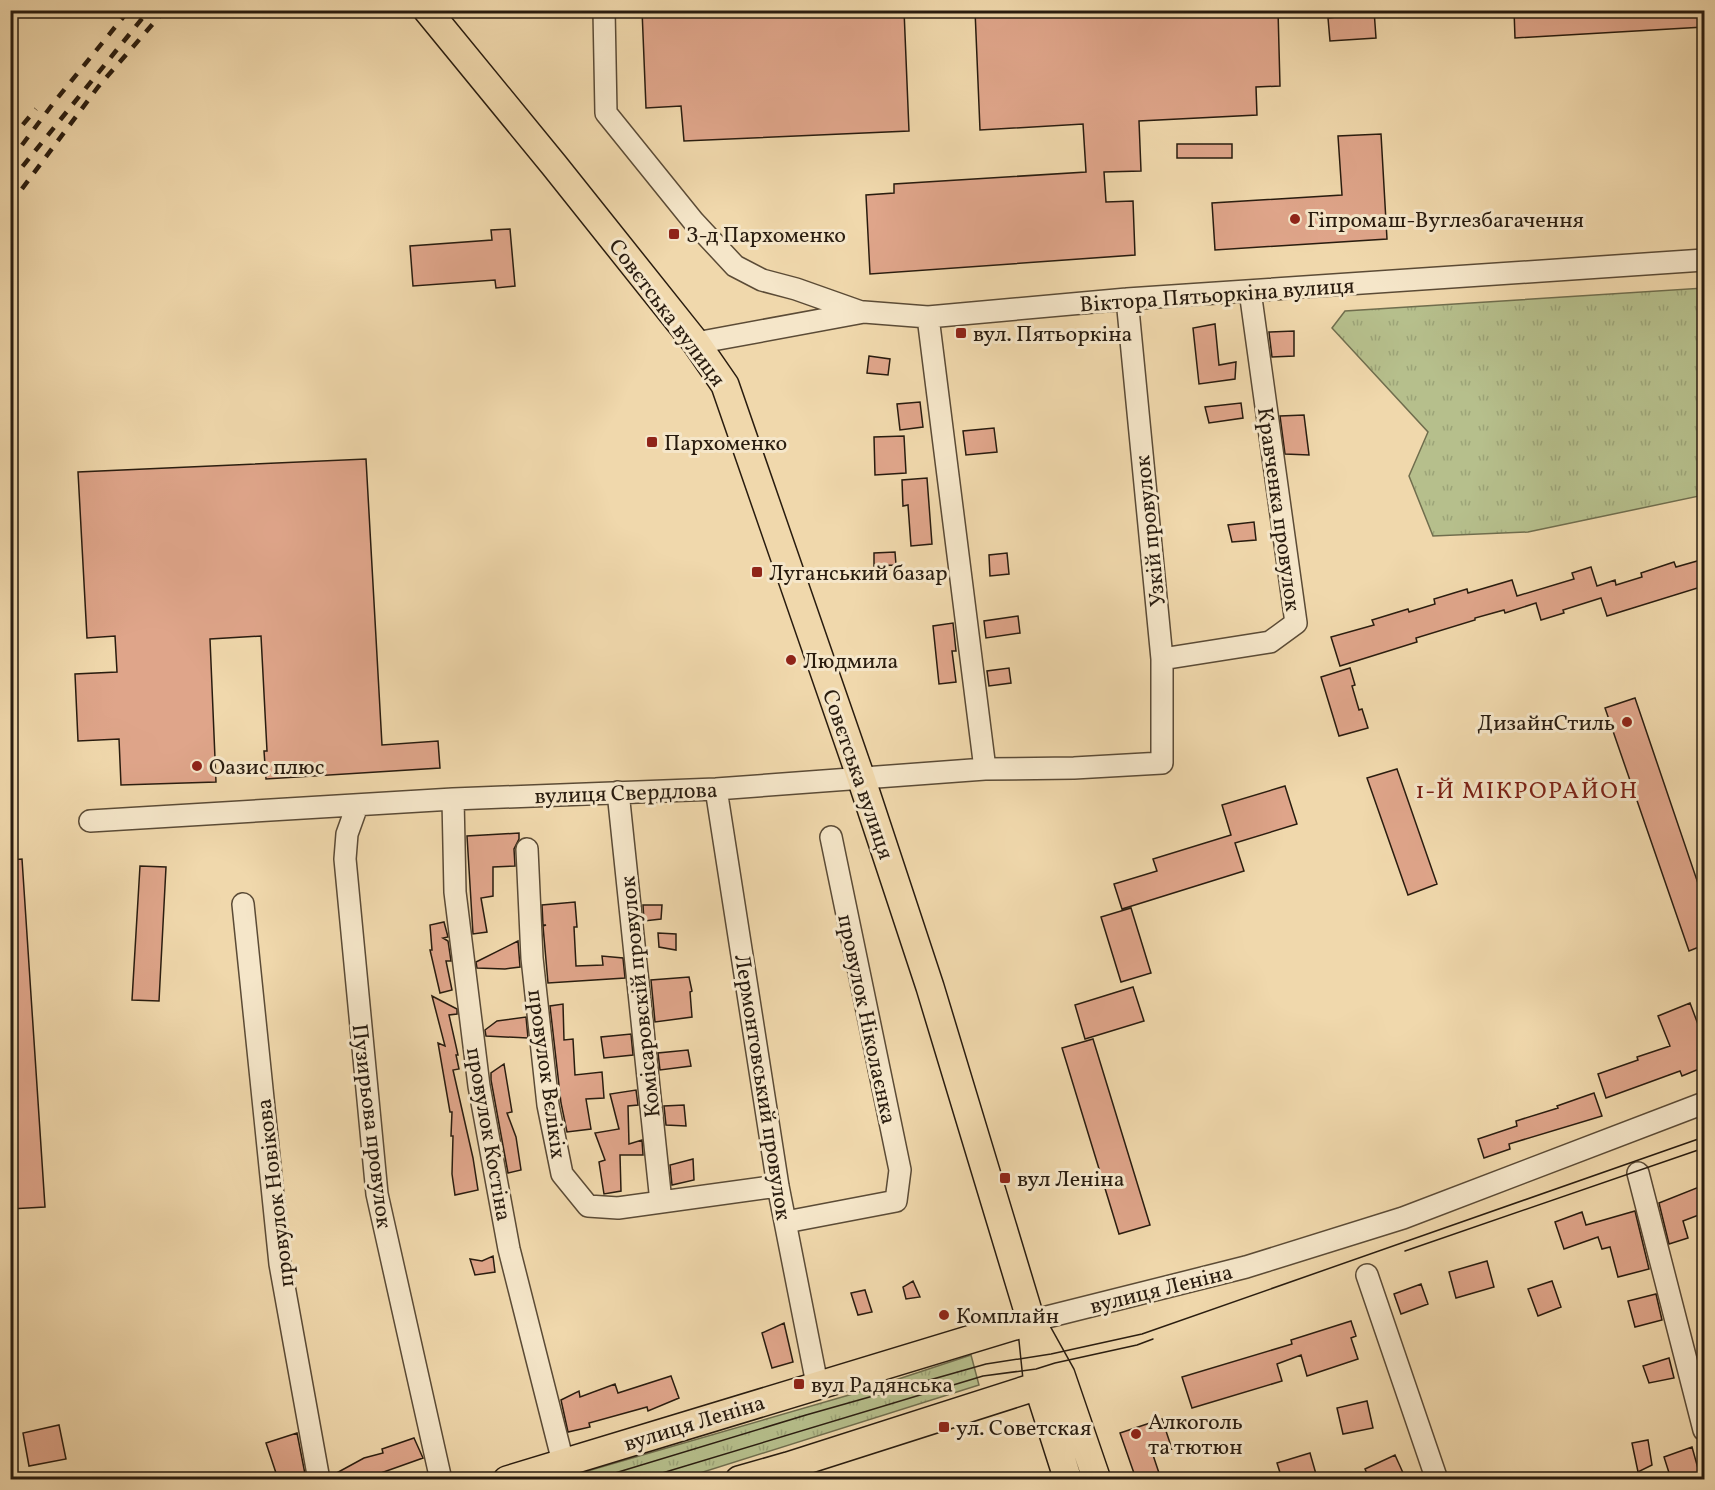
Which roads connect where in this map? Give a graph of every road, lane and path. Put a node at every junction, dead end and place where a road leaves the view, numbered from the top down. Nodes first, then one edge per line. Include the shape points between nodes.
1 (427, 10) edge
2 (604, 10) edge
3 (1704, 260) edge
4 (1250, 291) junction
5 (1127, 299) junction
6 (864, 312) junction
7 (928, 317) junction
8 (696, 343) junction
9 (1162, 659) junction
10 (1162, 763) joint
11 (986, 769) junction
12 (861, 778) junction
13 (716, 789) junction
14 (618, 792) junction
15 (453, 799) junction
16 (357, 806) junction
17 (90, 821) dead end
18 (831, 837) dead end
19 (527, 849) dead end
20 (243, 904) dead end
21 (1704, 1103) edge
22 (1638, 1173) dead end
23 (778, 1186) junction
24 (661, 1202) junction
25 (786, 1222) junction
26 (1367, 1275) dead end
27 (1031, 1321) junction
28 (1050, 1380) junction
29 (817, 1384) junction
30 (1704, 1430) edge
31 (563, 1462) junction
32 (320, 1479) edge
33 (441, 1479) edge
34 (507, 1479) edge
35 (739, 1479) edge
36 (1068, 1479) edge
37 (1097, 1479) edge
38 (1437, 1479) edge

1 - 8 main road, Совєтська вулиця
2 - 6 street via 606,113 694,222 735,266 762,280
3 - 4 street, Віктора Пятьоркіна вулиця
4 - 5 street, Віктора Пятьоркіна вулиця
4 - 9 street, Кравченка провулок via 1296,623 1270,642
5 - 7 street, Віктора Пятьоркіна вулиця
5 - 9 street, Узкій провулок
6 - 7 street, Віктора Пятьоркіна вулиця
6 - 8 street, Віктора Пятьоркіна вулиця
7 - 11 street
8 - 12 main road, Совєтська вулиця via 725,385
9 - 10 street, Узкій провулок
10 - 11 street, вулиця Свердлова
11 - 12 street, вулиця Свердлова
12 - 13 street, вулиця Свердлова
12 - 27 main road, Совєтська вулиця via 930,987
13 - 14 street, вулиця Свердлова
13 - 23 street, Лермонтовський провулок
14 - 15 street, вулиця Свердлова
14 - 24 street, Комісаровскій провулок
15 - 16 street, вулиця Свердлова
15 - 31 street, провулок Костіна via 455,892 479,1086 509,1249
16 - 17 street, вулиця Свердлова
16 - 33 street, Пузирьова провулок via 347,834 345,860 377,1194
18 - 25 street, провулок Ніколаєнка via 900,1170 896,1201
19 - 24 street, провулок Вєлікіх via 532,958 548,1105 562,1174 588,1206 618,1208
20 - 32 street, провулок Новікова via 280,1264
21 - 27 street, вулиця Леніна via 1404,1218 1246,1268
22 - 30 street
23 - 24 street, провулок Вєлікіх
23 - 25 street, Лермонтовський провулок
25 - 29 street, Лермонтовський провулок
26 - 38 street
27 - 28 main road, Совєтська вулиця
27 - 29 main road, вулиця Леніна
28 - 35 main road
28 - 36 main road
28 - 37 main road
29 - 31 main road, вулиця Леніна
31 - 34 main road, вулиця Леніна

